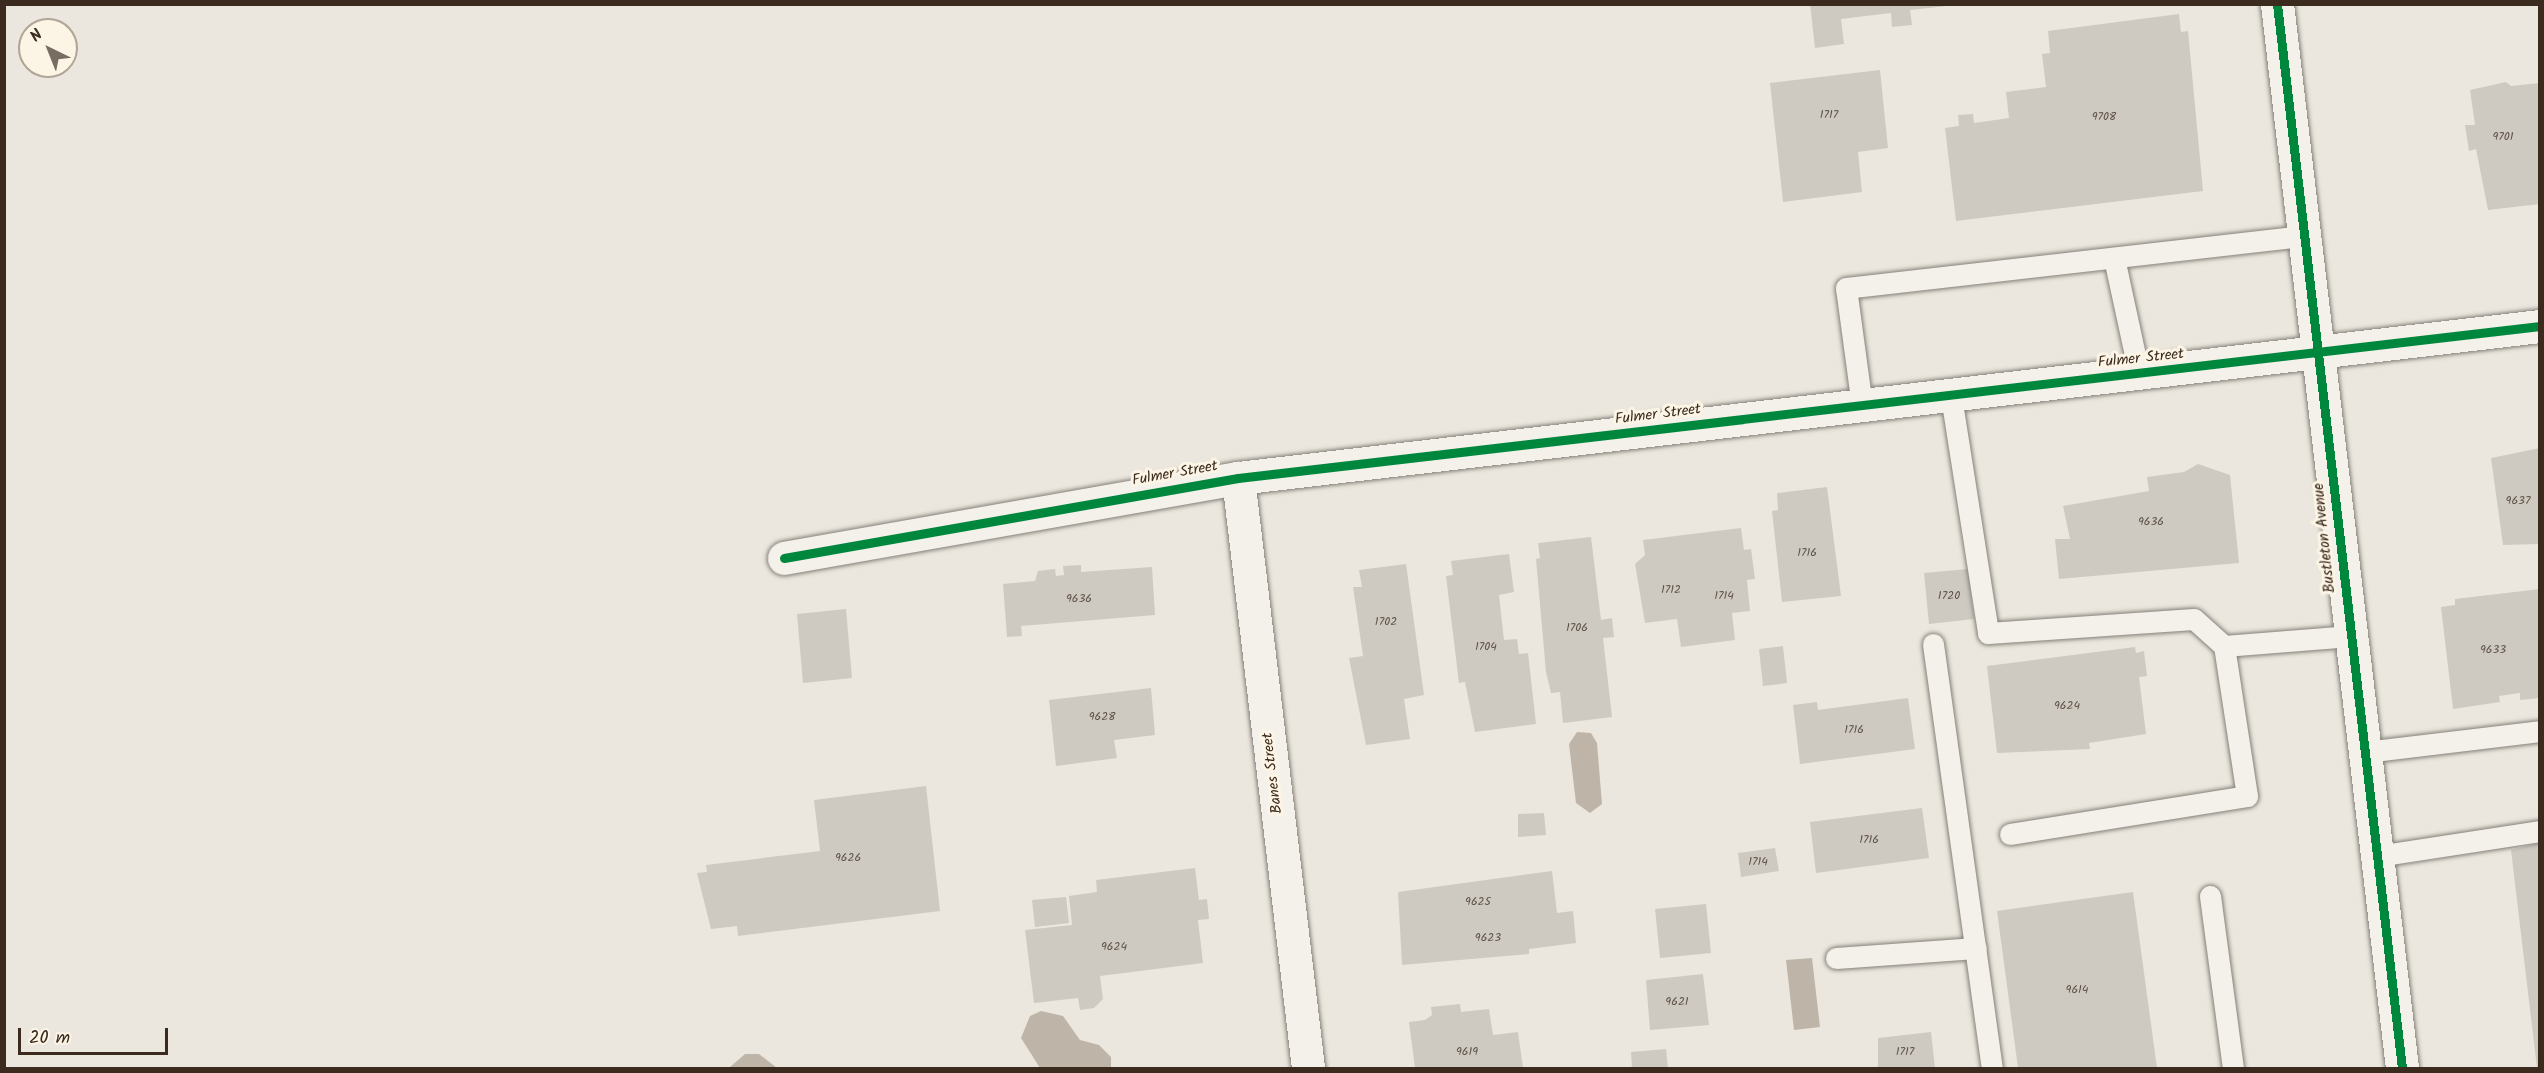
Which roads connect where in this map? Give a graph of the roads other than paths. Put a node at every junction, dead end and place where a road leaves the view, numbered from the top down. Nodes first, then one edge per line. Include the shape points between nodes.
1 (2277, 4) edge
2 (2304, 236) junction
3 (2114, 258) junction
4 (2540, 326) edge
5 (2319, 353) junction
6 (2139, 374) junction
7 (1951, 396) junction
8 (1863, 406) junction
9 (1239, 478) junction
10 (784, 558) dead end
11 (2351, 636) junction
12 (1933, 644) dead end
13 (2224, 646) junction
14 (2540, 731) edge
15 (2365, 752) junction
16 (2540, 831) edge
17 (2010, 834) dead end
18 (2377, 856) junction
19 (2210, 896) dead end
20 (1976, 948) junction
21 (1836, 958) dead end
22 (1308, 1068) edge
23 (1992, 1068) edge
24 (2233, 1068) edge
25 (2402, 1068) edge

1 - 2 street, Bustleton Avenue
2 - 3 lane
2 - 5 street, Bustleton Avenue
3 - 6 lane
3 - 8 lane via 1845,288
4 - 5 street, Fulmer Street
5 - 6 street, Fulmer Street
5 - 11 street, Bustleton Avenue
6 - 7 street, Fulmer Street
7 - 8 street, Fulmer Street
7 - 13 lane via 1988,633 2194,619
8 - 9 street, Fulmer Street
9 - 10 street, Fulmer Street
9 - 22 street, Banes Street
11 - 13 lane
11 - 15 street, Bustleton Avenue
12 - 20 lane
13 - 17 lane via 2247,796
14 - 15 lane
15 - 18 street, Bustleton Avenue
16 - 18 lane
18 - 25 street, Bustleton Avenue
19 - 24 lane
20 - 21 lane
20 - 23 lane

